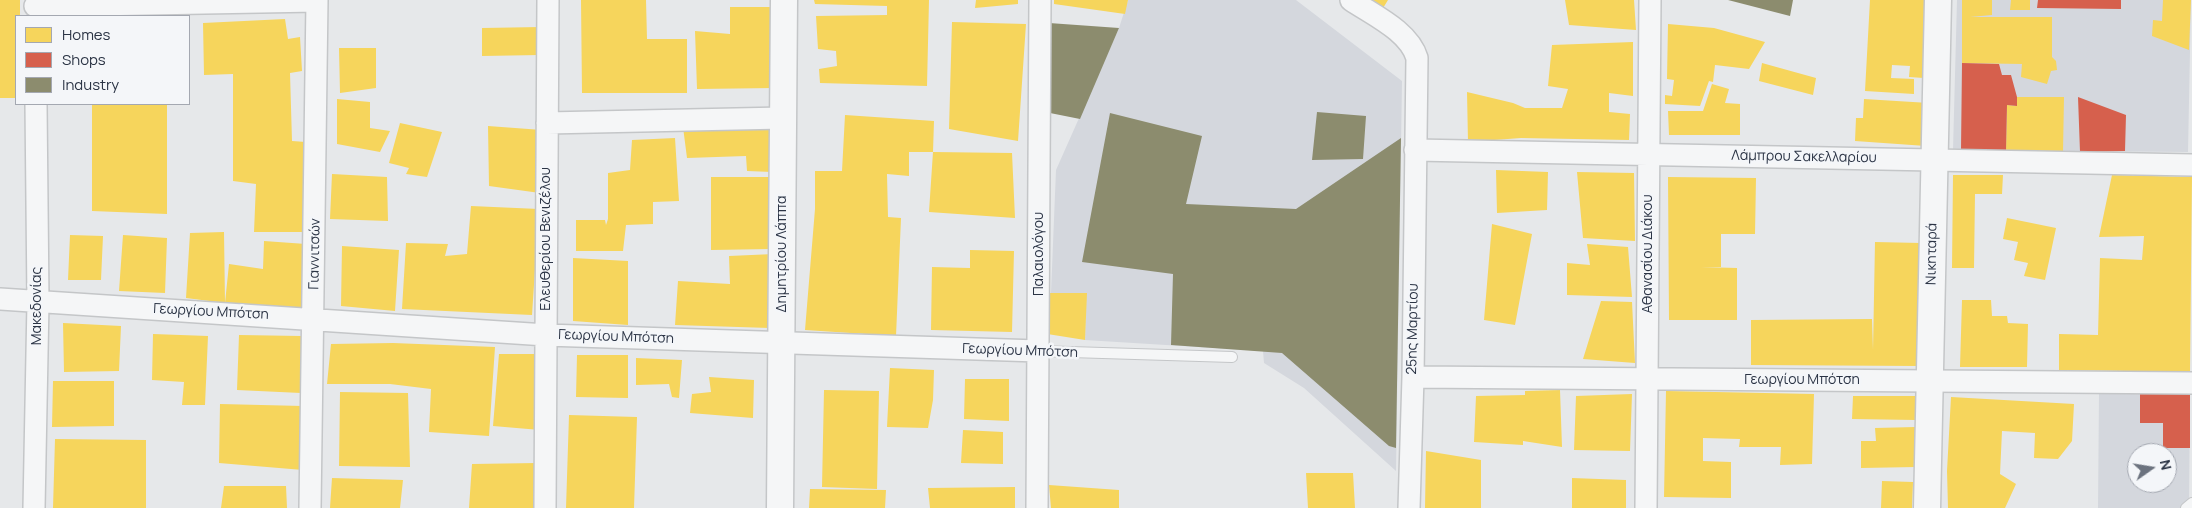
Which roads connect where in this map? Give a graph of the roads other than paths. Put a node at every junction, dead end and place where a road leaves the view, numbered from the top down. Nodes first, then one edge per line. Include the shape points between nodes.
1 (317, 0) edge
2 (548, 0) edge
3 (784, 0) edge
4 (1040, 0) edge
5 (1351, 0) edge
6 (1650, 0) edge
7 (1938, 0) edge
8 (36, 7) edge
9 (36, 105) edge
10 (783, 118) junction
11 (547, 123) junction
12 (1415, 150) junction
13 (1649, 155) junction
14 (1935, 160) junction
15 (2192, 165) edge
16 (0, 299) edge
17 (38, 302) junction
18 (314, 318) junction
19 (546, 335) junction
20 (781, 343) junction
21 (1038, 351) junction
22 (1232, 357) dead end
23 (1413, 377) junction
24 (1647, 379) junction
25 (1929, 381) junction
26 (2192, 383) edge
27 (2192, 502) edge
28 (34, 508) edge
29 (310, 508) edge
30 (545, 508) edge
31 (780, 508) edge
32 (1037, 508) edge
33 (1409, 508) edge
34 (1646, 508) edge
35 (1927, 508) edge
36 (2186, 508) edge

1 - 8 street
1 - 18 street, Γιαννιτσών
2 - 11 street, Ελευθερίου Βενιζέλου
3 - 10 street, Δημητρίου Λάππα
4 - 21 street, Παλαιολόγου
5 - 12 street, 25ης Μαρτίου via 1402,35 1414,50 1417,58
6 - 13 street, Αθανασίου Διάκου
7 - 14 street, Νικηταρά
9 - 17 street, Μακεδονίας
10 - 11 street
10 - 20 street, Δημητρίου Λάππα
11 - 19 street, Ελευθερίου Βενιζέλου
12 - 13 street, Λάμπρου Σακελλαρίου
12 - 23 street, 25ης Μαρτίου
13 - 14 street, Λάμπρου Σακελλαρίου
13 - 24 street, Αθανασίου Διάκου
14 - 15 street, Λάμπρου Σακελλαρίου
14 - 25 street, Νικηταρά
16 - 17 street, Γεωργίου Μπότση
17 - 18 street, Γεωργίου Μπότση
17 - 28 street, Μακεδονίας
18 - 19 street, Γεωργίου Μπότση
18 - 29 street, Γιαννιτσών
19 - 20 street, Γεωργίου Μπότση
19 - 30 street, Ελευθερίου Βενιζέλου
20 - 21 street, Γεωργίου Μπότση
20 - 31 street, Δημητρίου Λάππα
21 - 22 lane, Γεωργίου Μπότση
21 - 32 street, Παλαιολόγου
23 - 24 street, Γεωργίου Μπότση
23 - 33 street, 25ης Μαρτίου
24 - 25 street, Γεωργίου Μπότση
24 - 34 street, Αθανασίου Διάκου
25 - 26 street, Γεωργίου Μπότση
25 - 35 street, Νικηταρά
27 - 36 lane

